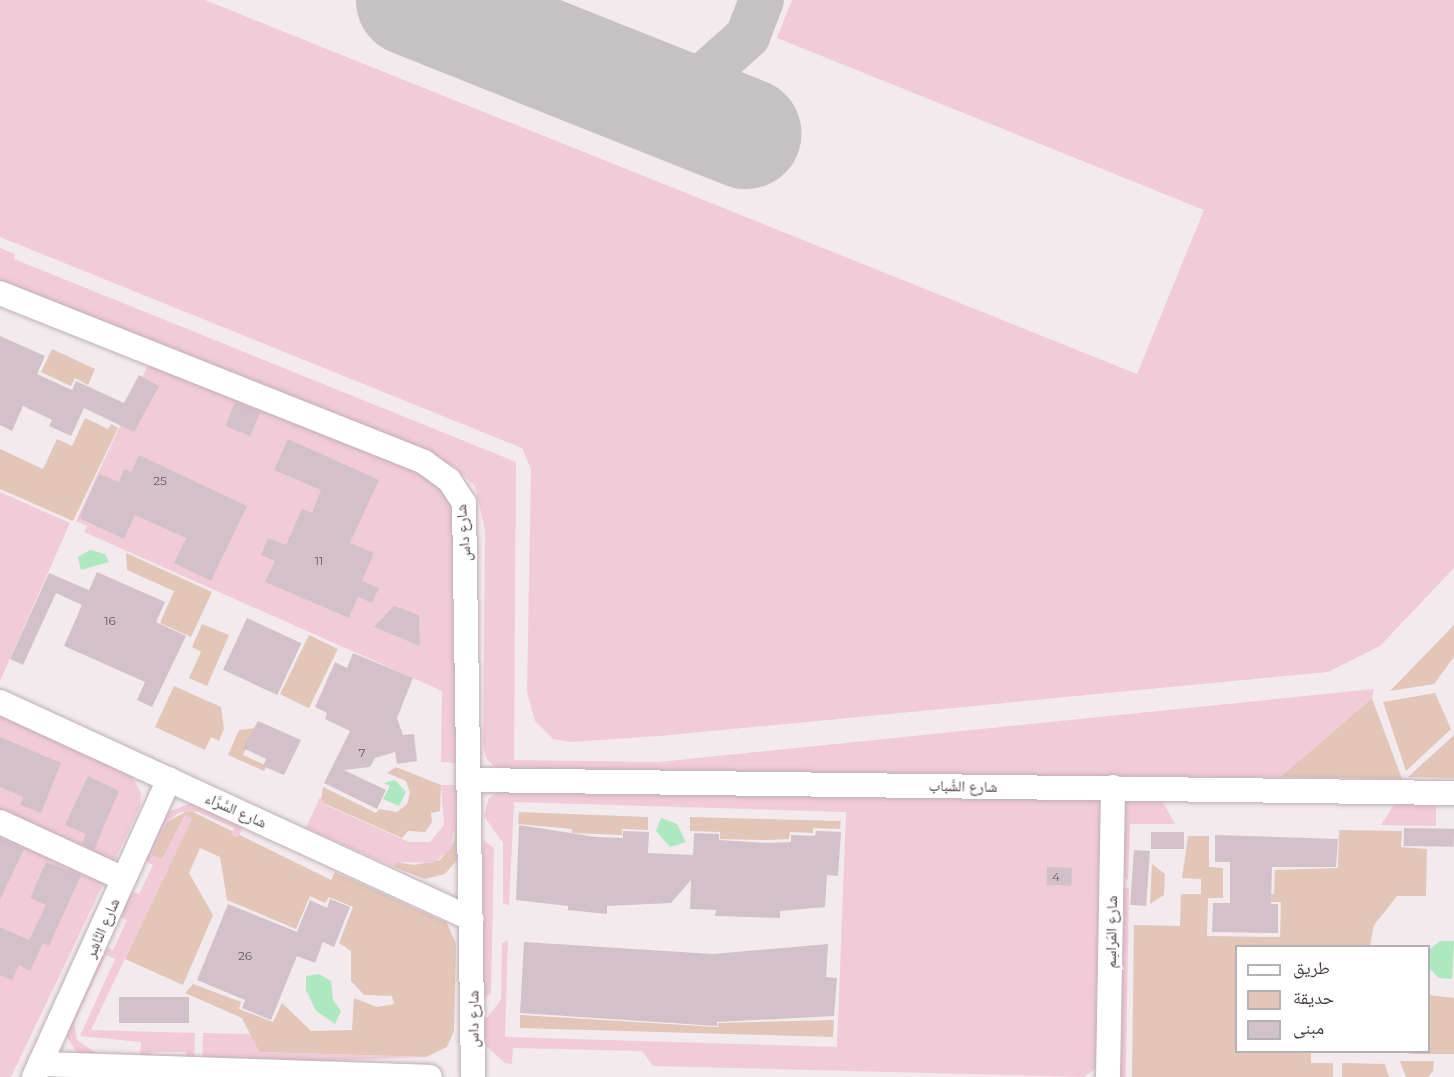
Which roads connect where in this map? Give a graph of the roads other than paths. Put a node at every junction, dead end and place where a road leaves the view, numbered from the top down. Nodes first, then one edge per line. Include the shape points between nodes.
1 (0, 293) edge
2 (0, 702) edge
3 (169, 779) junction
4 (471, 780) junction
5 (1113, 788) junction
6 (1454, 792) edge
7 (0, 822) edge
8 (124, 879) junction
9 (472, 919) junction
10 (37, 1071) edge
11 (430, 1077) edge
12 (473, 1077) edge
13 (1108, 1077) edge

1 - 4 street, شارع داس via 424,462 449,480 464,503
2 - 3 street, شارع السَّرَّاء
3 - 8 street, شارع النَّاشِر
3 - 9 street, شارع السَّرَّاء
4 - 5 street, شارع الشَّباب
4 - 9 street, شارع داس
5 - 6 street, شارع الشَّباب
5 - 13 street, شارع المَراسِم
7 - 8 street
8 - 10 street, شارع النَّاشِر
9 - 12 street, شارع داس
10 - 11 street

